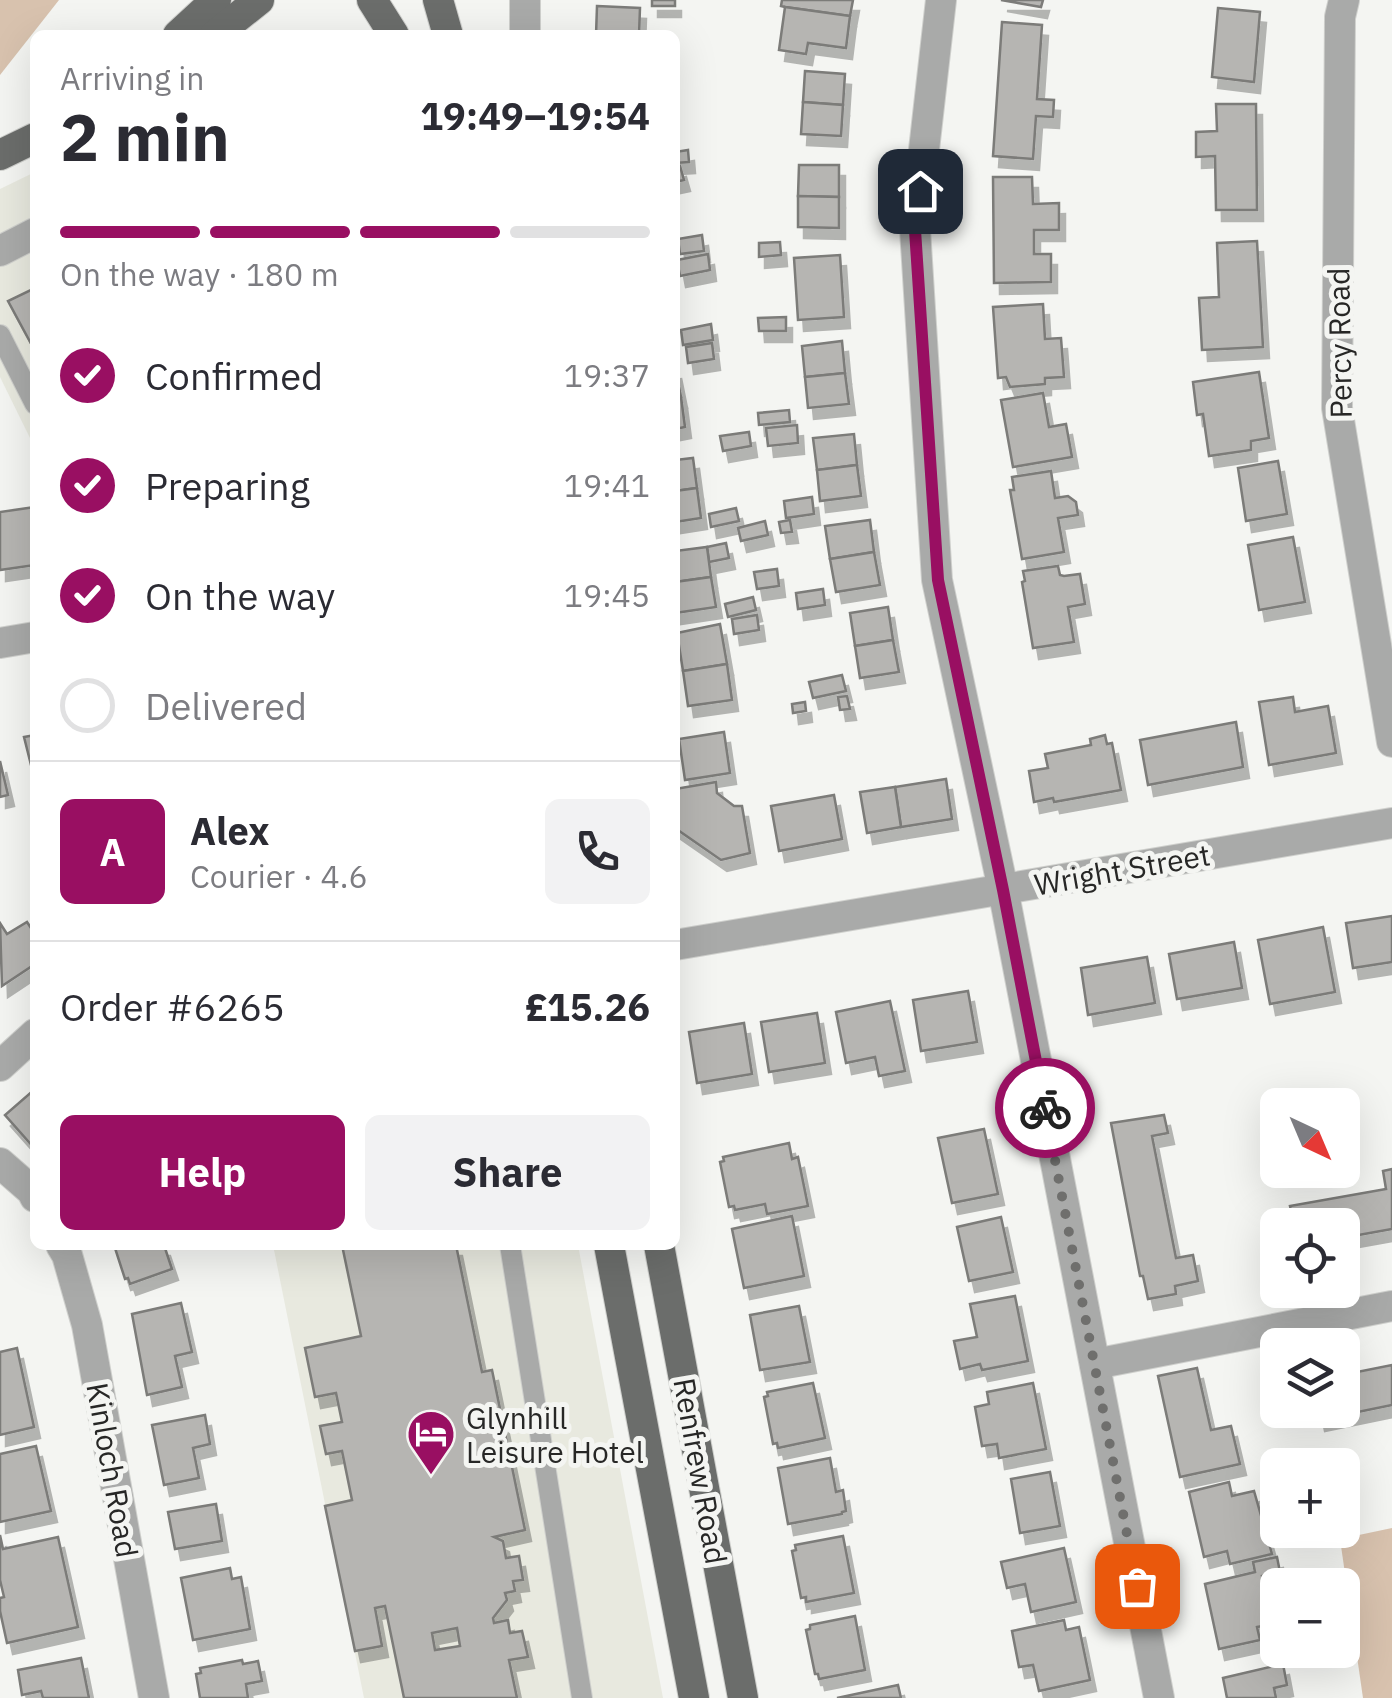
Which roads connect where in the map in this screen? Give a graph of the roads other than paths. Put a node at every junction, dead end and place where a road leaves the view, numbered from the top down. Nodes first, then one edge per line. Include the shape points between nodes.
1 (204, 0) edge
2 (216, 0) edge
3 (260, 0) edge
4 (372, 0) edge
5 (438, 0) edge
6 (525, 0) edge
7 (942, 0) edge
8 (1344, 0) edge
9 (181, 30) edge
10 (182, 30) edge
11 (221, 30) edge
12 (391, 30) edge
13 (447, 30) edge
14 (525, 30) edge
15 (30, 140) edge
16 (0, 155) edge
17 (30, 236) edge
18 (0, 251) edge
19 (0, 335) edge
20 (30, 394) edge
21 (30, 638) edge
22 (0, 643) edge
23 (1392, 742) edge
24 (1392, 823) edge
25 (1003, 890) junction
26 (680, 943) edge
27 (30, 1039) edge
28 (0, 1066) edge
29 (0, 1163) edge
30 (30, 1189) edge
31 (64, 1250) edge
32 (511, 1250) edge
33 (610, 1250) edge
34 (660, 1250) edge
35 (1392, 1306) edge
36 (1094, 1364) junction
37 (154, 1698) edge
38 (582, 1698) edge
39 (694, 1698) edge
40 (743, 1698) edge
41 (1159, 1698) edge

1 - 9 main road
2 - 10 main road
3 - 11 main road
4 - 12 main road
5 - 13 main road
6 - 14 street
7 - 25 street via 915,230 938,580
8 - 23 street, Percy Road via 1336,408
15 - 16 main road
17 - 18 street
19 - 20 lane
21 - 22 street
24 - 25 street, Wright Street
25 - 26 street, Wright Street
25 - 36 street
27 - 28 street
29 - 30 street
31 - 37 street, Kinloch Road via 87,1325
32 - 38 lane
33 - 39 main road, Renfrew Road
34 - 40 main road, Renfrew Road
35 - 36 street
36 - 41 street

